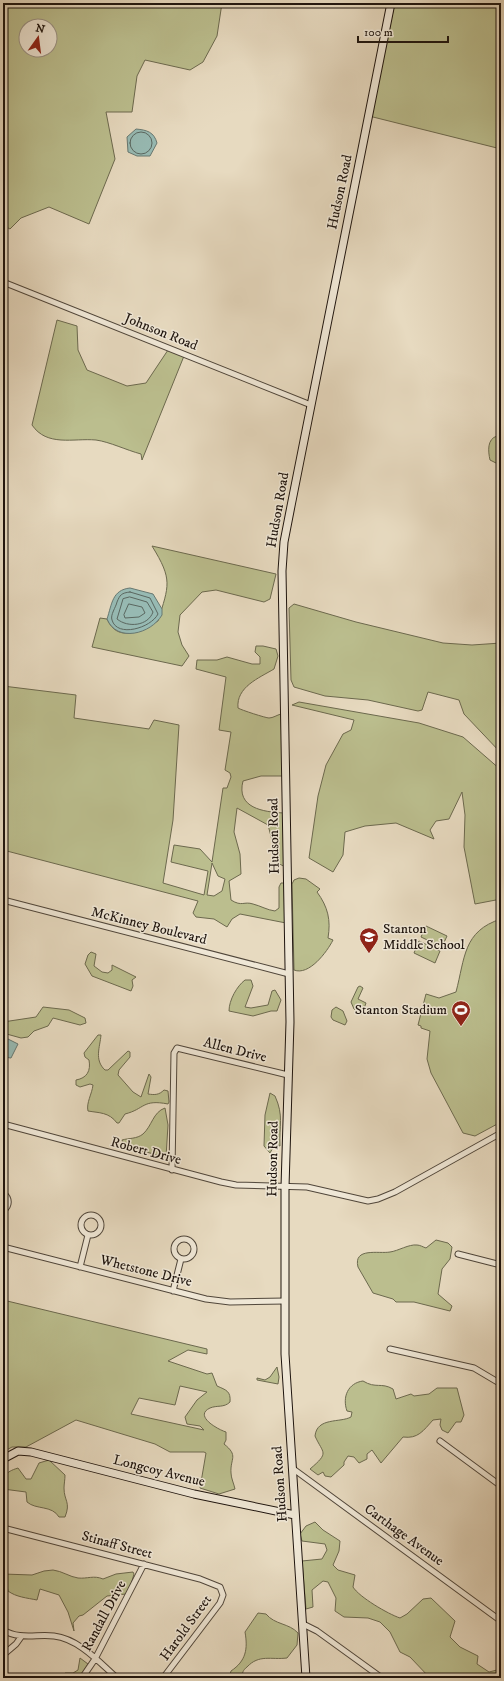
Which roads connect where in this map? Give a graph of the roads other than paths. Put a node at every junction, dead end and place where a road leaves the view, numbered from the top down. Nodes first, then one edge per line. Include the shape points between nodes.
1 (391, 3) edge
2 (3, 282) edge
3 (311, 404) junction
4 (3, 900) edge
5 (290, 974) junction
6 (288, 1075) junction
7 (3, 1124) edge
8 (501, 1133) edge
9 (172, 1170) junction
10 (285, 1187) junction
11 (3, 1193) edge
12 (3, 1211) edge
13 (88, 1235) junction
14 (3, 1247) edge
15 (458, 1254) dead end
16 (181, 1258) junction
17 (501, 1265) edge
18 (80, 1267) junction
19 (173, 1290) junction
20 (285, 1301) junction
21 (390, 1350) dead end
22 (501, 1384) edge
23 (440, 1441) dead end
24 (3, 1459) edge
25 (292, 1468) junction
26 (501, 1486) edge
27 (295, 1515) junction
28 (3, 1528) edge
29 (144, 1564) junction
30 (223, 1591) joint
31 (501, 1621) edge
32 (303, 1624) junction
33 (3, 1630) edge
34 (21, 1637) junction
35 (3, 1655) edge
36 (95, 1659) junction
37 (82, 1678) edge
38 (117, 1678) edge
39 (163, 1678) edge
40 (306, 1678) edge
41 (382, 1678) edge

1 - 3 street, Hudson Road
2 - 3 street, Johnson Road
3 - 5 street, Hudson Road via 286,530 282,572
4 - 5 street, McKinney Boulevard
5 - 6 street, Hudson Road
6 - 9 street, Allen Drive via 177,1048 173,1057
6 - 10 street, Hudson Road
7 - 9 street, Robert Drive
8 - 10 street, Robert Drive via 378,1199 360,1201 313,1188
9 - 10 street, Robert Drive via 232,1184
10 - 20 street, Hudson Road
11 - 12 street via 9,1202
13 - 13 street via 83,1231 81,1224 86,1216 93,1215 100,1222 101,1228 94,1235
13 - 18 street
14 - 18 street, Whetstone Drive
15 - 17 street
16 - 16 street via 175,1254 174,1245 179,1240 186,1239 192,1242 193,1252 190,1257
16 - 19 street
18 - 19 street, Whetstone Drive
19 - 20 street, Whetstone Drive via 217,1301
20 - 25 street, Hudson Road
21 - 22 street via 474,1368
23 - 26 street
24 - 27 street, Longcoy Avenue via 18,1451 31,1452 194,1494
25 - 27 street, Hudson Road
25 - 31 street, Carthage Avenue
27 - 32 street, Hudson Road
28 - 29 street, Stinaff Street
29 - 30 street, Stinaff Street via 211,1582
29 - 36 street, Randall Drive
30 - 39 street, Harold Street via 220,1603
32 - 40 street, Hudson Road
32 - 41 street via 317,1631
33 - 34 street
34 - 35 street
34 - 36 street via 61,1637 77,1644
36 - 37 street, Randall Drive
36 - 38 street

